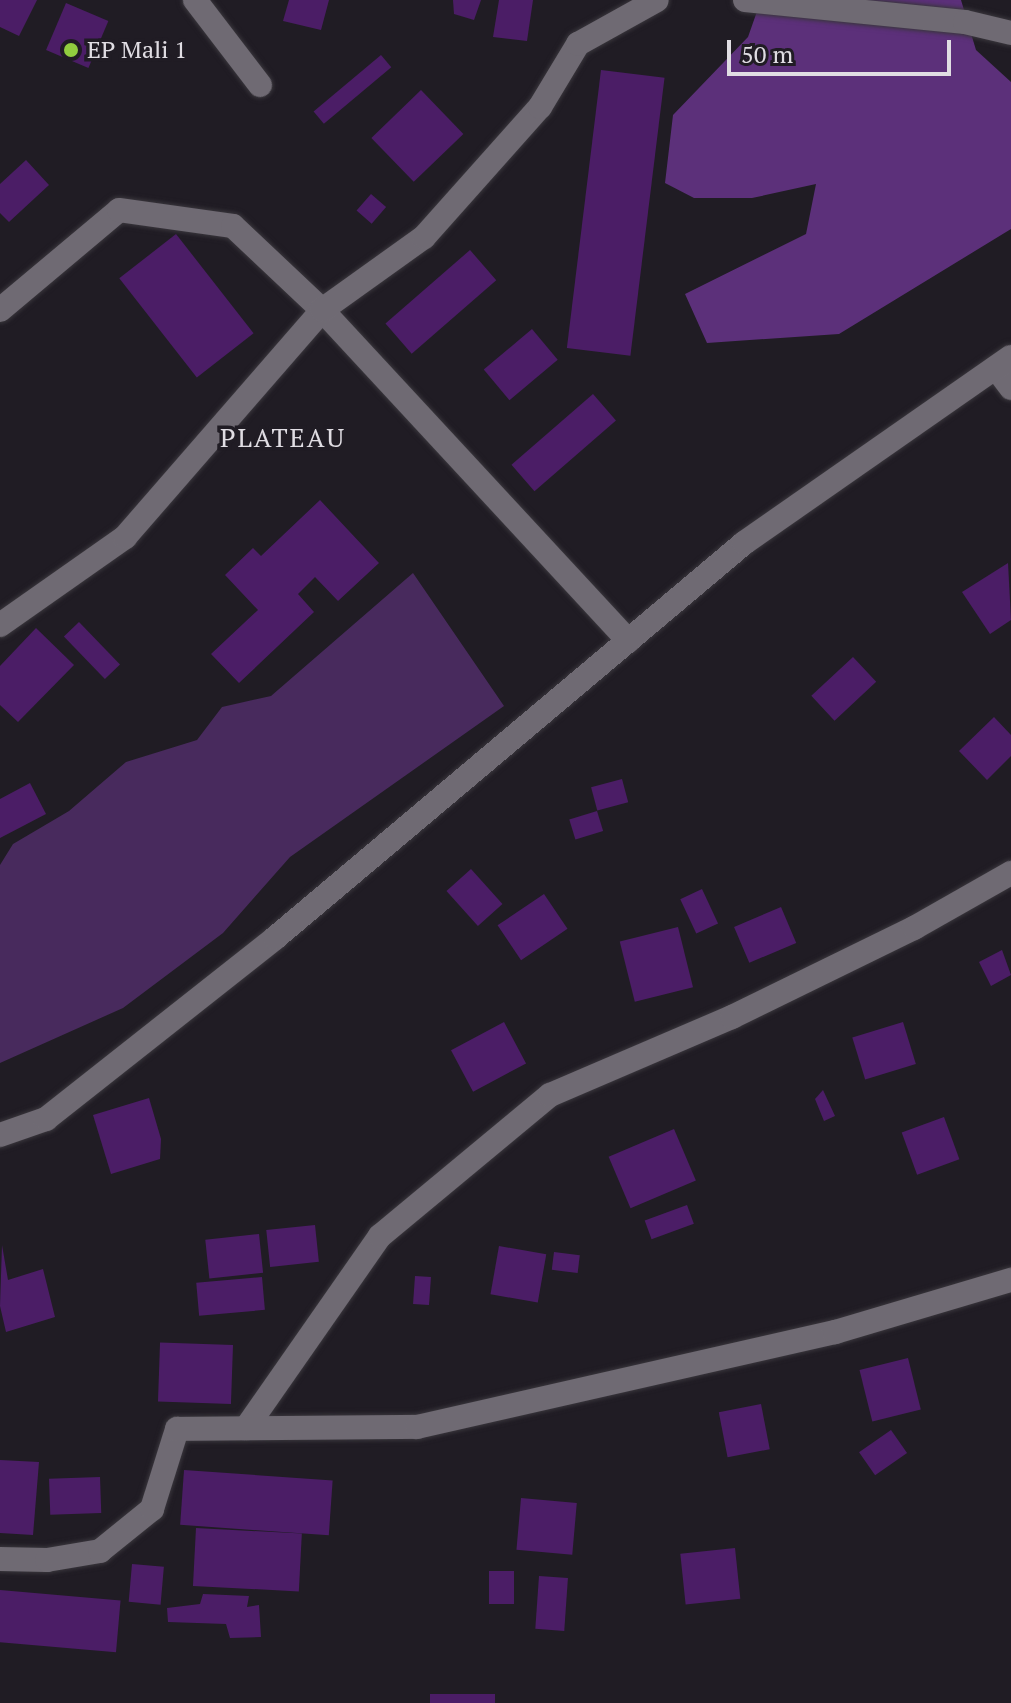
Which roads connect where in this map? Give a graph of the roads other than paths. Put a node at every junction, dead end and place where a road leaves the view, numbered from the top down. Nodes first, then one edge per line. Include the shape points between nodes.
1 (195, 0) edge
2 (657, 0) edge
3 (745, 0) edge
4 (1011, 33) edge
5 (260, 85) dead end
6 (0, 310) edge
7 (322, 310) junction
8 (1003, 363) edge
9 (1011, 388) edge
10 (0, 625) edge
11 (628, 641) junction
12 (1011, 873) edge
13 (0, 1135) edge
14 (1011, 1280) edge
15 (246, 1428) junction
16 (0, 1559) edge

1 - 5 street
2 - 7 street via 578,44 540,107 424,237
3 - 4 street via 965,22
6 - 7 street via 119,210 233,226
7 - 10 street via 125,537
7 - 11 street
8 - 9 street
8 - 11 street via 744,543
11 - 13 street via 275,938 46,1119
12 - 15 street via 914,928 732,1017 550,1095 380,1236
14 - 15 street via 835,1332 417,1427
15 - 16 street via 177,1429 152,1509 100,1551 47,1560

